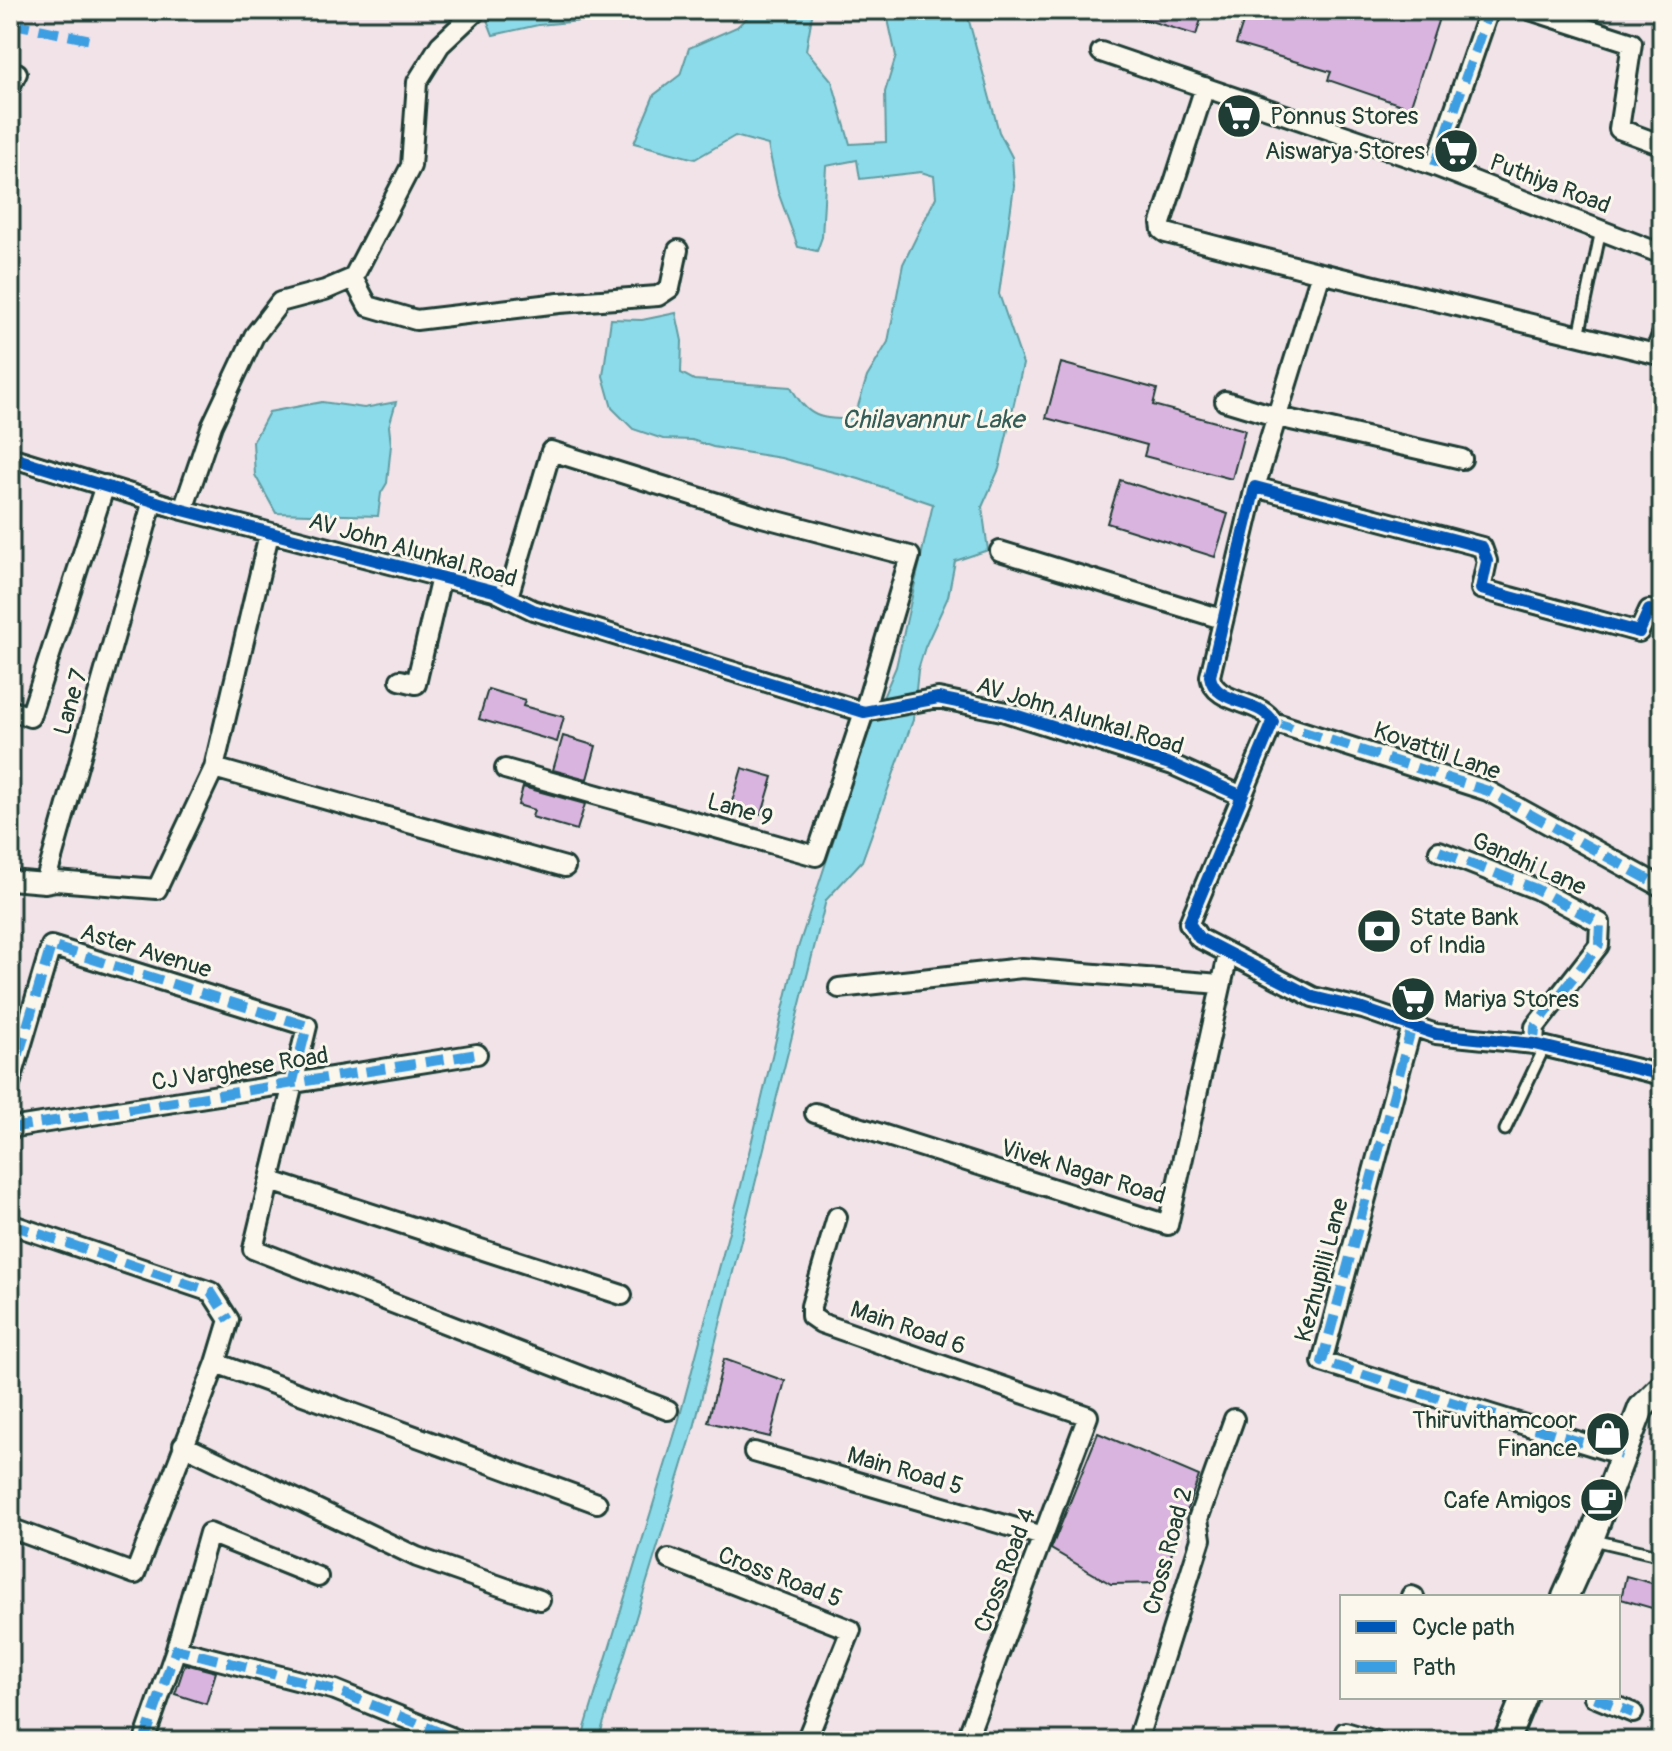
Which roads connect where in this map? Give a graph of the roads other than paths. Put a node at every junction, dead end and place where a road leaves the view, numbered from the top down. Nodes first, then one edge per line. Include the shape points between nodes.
1 (1489, 10) edge
2 (1530, 10) edge
3 (475, 12) dead end
4 (1101, 52) dead end
5 (1205, 87) junction
6 (1662, 145) edge
7 (1435, 166) junction
8 (1601, 230) junction
9 (678, 250) dead end
10 (1662, 254) edge
11 (1321, 273) junction
12 (353, 278) junction
13 (1662, 335) edge
14 (1579, 337) junction
15 (1225, 401) dead end
16 (1278, 417) junction
17 (10, 457) edge
18 (1462, 459) dead end
19 (105, 485) junction
20 (1255, 487) junction
21 (153, 500) junction
22 (183, 510) junction
23 (269, 534) junction
24 (1000, 551) dead end
25 (441, 577) junction
26 (508, 597) junction
27 (1649, 610) dead end
28 (1222, 619) junction
29 (400, 680) dead end
30 (10, 710) edge
31 (864, 712) junction
32 (1273, 722) junction
33 (214, 768) junction
34 (505, 769) dead end
35 (1242, 796) junction
36 (205, 801) dead end
37 (1439, 851) dead end
38 (565, 867) dead end
39 (10, 880) edge
40 (45, 883) junction
41 (1662, 887) edge
42 (1228, 955) junction
43 (1220, 984) junction
44 (839, 988) dead end
45 (1412, 1026) junction
46 (1539, 1045) junction
47 (477, 1054) dead end
48 (1662, 1075) edge
49 (10, 1084) edge
50 (292, 1085) junction
51 (815, 1113) dead end
52 (10, 1128) edge
53 (1505, 1130) dead end
54 (271, 1181) junction
55 (837, 1217) dead end
56 (10, 1224) edge
57 (622, 1295) dead end
58 (216, 1363) junction
59 (1662, 1387) edge
60 (668, 1410) dead end
61 (1088, 1416) joint
62 (1234, 1419) dead end
63 (183, 1445) junction
64 (754, 1452) dead end
65 (1622, 1455) junction
66 (597, 1503) dead end
67 (10, 1528) edge
68 (1043, 1536) junction
69 (1591, 1539) junction
70 (1662, 1556) edge
71 (669, 1559) dead end
72 (318, 1577) dead end
73 (1566, 1595) edge
74 (540, 1600) dead end
75 (176, 1649) junction
76 (1523, 1699) edge
77 (1599, 1699) edge
78 (1633, 1713) dead end
79 (1345, 1732) dead end
80 (144, 1741) edge
81 (461, 1741) edge
82 (806, 1741) edge
83 (966, 1741) edge
84 (1137, 1741) edge
85 (1376, 1741) edge
86 (1506, 1741) edge

1 - 7 street
2 - 6 street via 1632,43 1619,129
3 - 12 street via 440,45 417,82 411,166
4 - 5 street, Puthiya Road
5 - 7 street, Puthiya Road
5 - 11 street via 1162,230
7 - 8 street, Puthiya Road
8 - 10 street, Puthiya Road
8 - 14 lane
9 - 12 street via 670,288 658,296 416,320 368,306
11 - 14 street
11 - 16 street
12 - 22 street via 280,302 254,336 212,425
13 - 14 street via 1655,354
15 - 16 street
16 - 18 street
16 - 20 street
17 - 19 street, AV John Alunkal Road
19 - 21 street, AV John Alunkal Road
19 - 30 street via 30,717
20 - 27 street via 1482,547 1487,561 1481,589 1639,632
20 - 28 street
21 - 22 street, AV John Alunkal Road
21 - 40 street, Lane 7
22 - 23 street, AV John Alunkal Road
23 - 25 street, AV John Alunkal Road
23 - 33 street
24 - 28 street
25 - 26 street, AV John Alunkal Road
25 - 29 street via 416,684
26 - 31 street, AV John Alunkal Road via 533,610
26 - 31 street via 551,451 762,517 910,556
28 - 32 street, Kovattil Lane via 1211,682 1269,714
31 - 34 street, Lane 9 via 816,856
31 - 35 street, AV John Alunkal Road via 938,698 1002,711 1173,765
32 - 35 street
32 - 41 street, Kovattil Lane via 1488,791
33 - 36 street
33 - 38 street
33 - 40 street via 157,889
35 - 42 street via 1189,923 1199,938
37 - 46 street, Gandhi Lane via 1536,889 1600,923 1599,945 1535,1027
39 - 40 street
42 - 43 street, Vivek Nagar Road
42 - 45 street via 1313,997
43 - 44 street via 1022,968
43 - 51 street, Vivek Nagar Road via 1168,1225
45 - 46 street via 1436,1034
45 - 65 street, Kezhupilli Lane via 1322,1362
46 - 48 street
46 - 53 lane
47 - 50 street, CJ Varghese Road
49 - 50 street, Aster Avenue via 51,946 307,1026
50 - 52 street, CJ Varghese Road
50 - 54 street
54 - 57 street
54 - 60 street via 253,1249
55 - 61 street, Main Road 6 via 811,1316
56 - 58 street via 211,1292 229,1320
58 - 63 street
58 - 66 street
59 - 65 street via 1641,1408
61 - 68 street, Cross Road 4
62 - 84 street, Cross Road 2 via 1198,1519 1201,1539
63 - 67 street via 135,1574
63 - 74 street via 417,1557
64 - 68 street, Main Road 5
65 - 69 street
68 - 83 street, Cross Road 4
69 - 70 lane
69 - 73 street
71 - 82 street, Cross Road 5 via 851,1630
72 - 75 street via 209,1533
75 - 80 street
75 - 81 street via 335,1690
76 - 86 street
77 - 78 street
79 - 85 street

